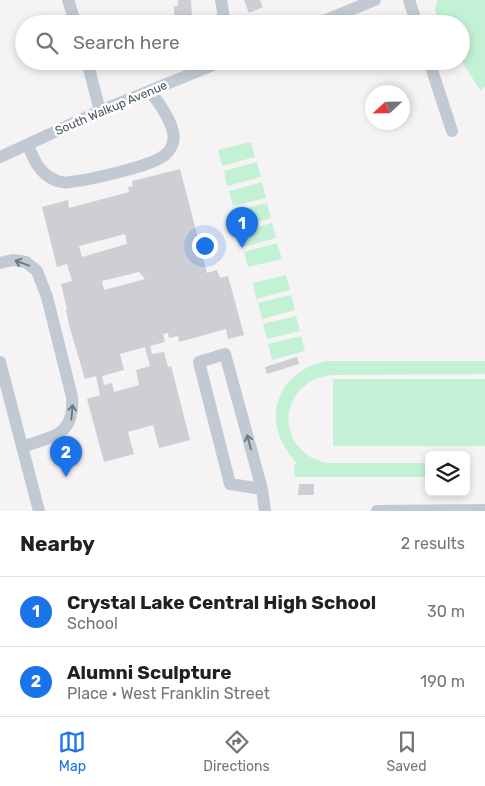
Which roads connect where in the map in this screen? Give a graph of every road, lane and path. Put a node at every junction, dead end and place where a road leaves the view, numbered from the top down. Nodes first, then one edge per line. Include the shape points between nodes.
1 (68, 0) edge
2 (221, 0) edge
3 (375, 0) edge
4 (409, 0) edge
5 (73, 15) edge
6 (224, 15) edge
7 (338, 15) edge
8 (414, 15) edge
9 (89, 70) edge
10 (201, 70) edge
11 (432, 70) edge
12 (150, 91) junction
13 (100, 111) junction
14 (452, 131) dead end
15 (28, 145) junction
16 (0, 158) edge
17 (0, 263) edge
18 (0, 364) edge
19 (22, 447) junction
20 (262, 489) junction
21 (485, 510) edge
22 (39, 511) edge
23 (265, 511) edge
24 (377, 511) edge

1 - 5 street
2 - 6 street
3 - 7 street
4 - 8 street
9 - 13 street
10 - 12 street, South Walkup Avenue
11 - 14 street
12 - 13 street, South Walkup Avenue
12 - 15 street via 174,131 170,150 153,162 69,182 57,181 37,166
13 - 15 street, South Walkup Avenue
15 - 16 street, South Walkup Avenue
19 -> 17 street via 59,434 71,420 72,397 47,297 36,271 26,262
18 - 19 street
19 - 22 street
20 -> 20 street via 225,354 199,362 230,484
20 - 23 street
21 - 24 street

